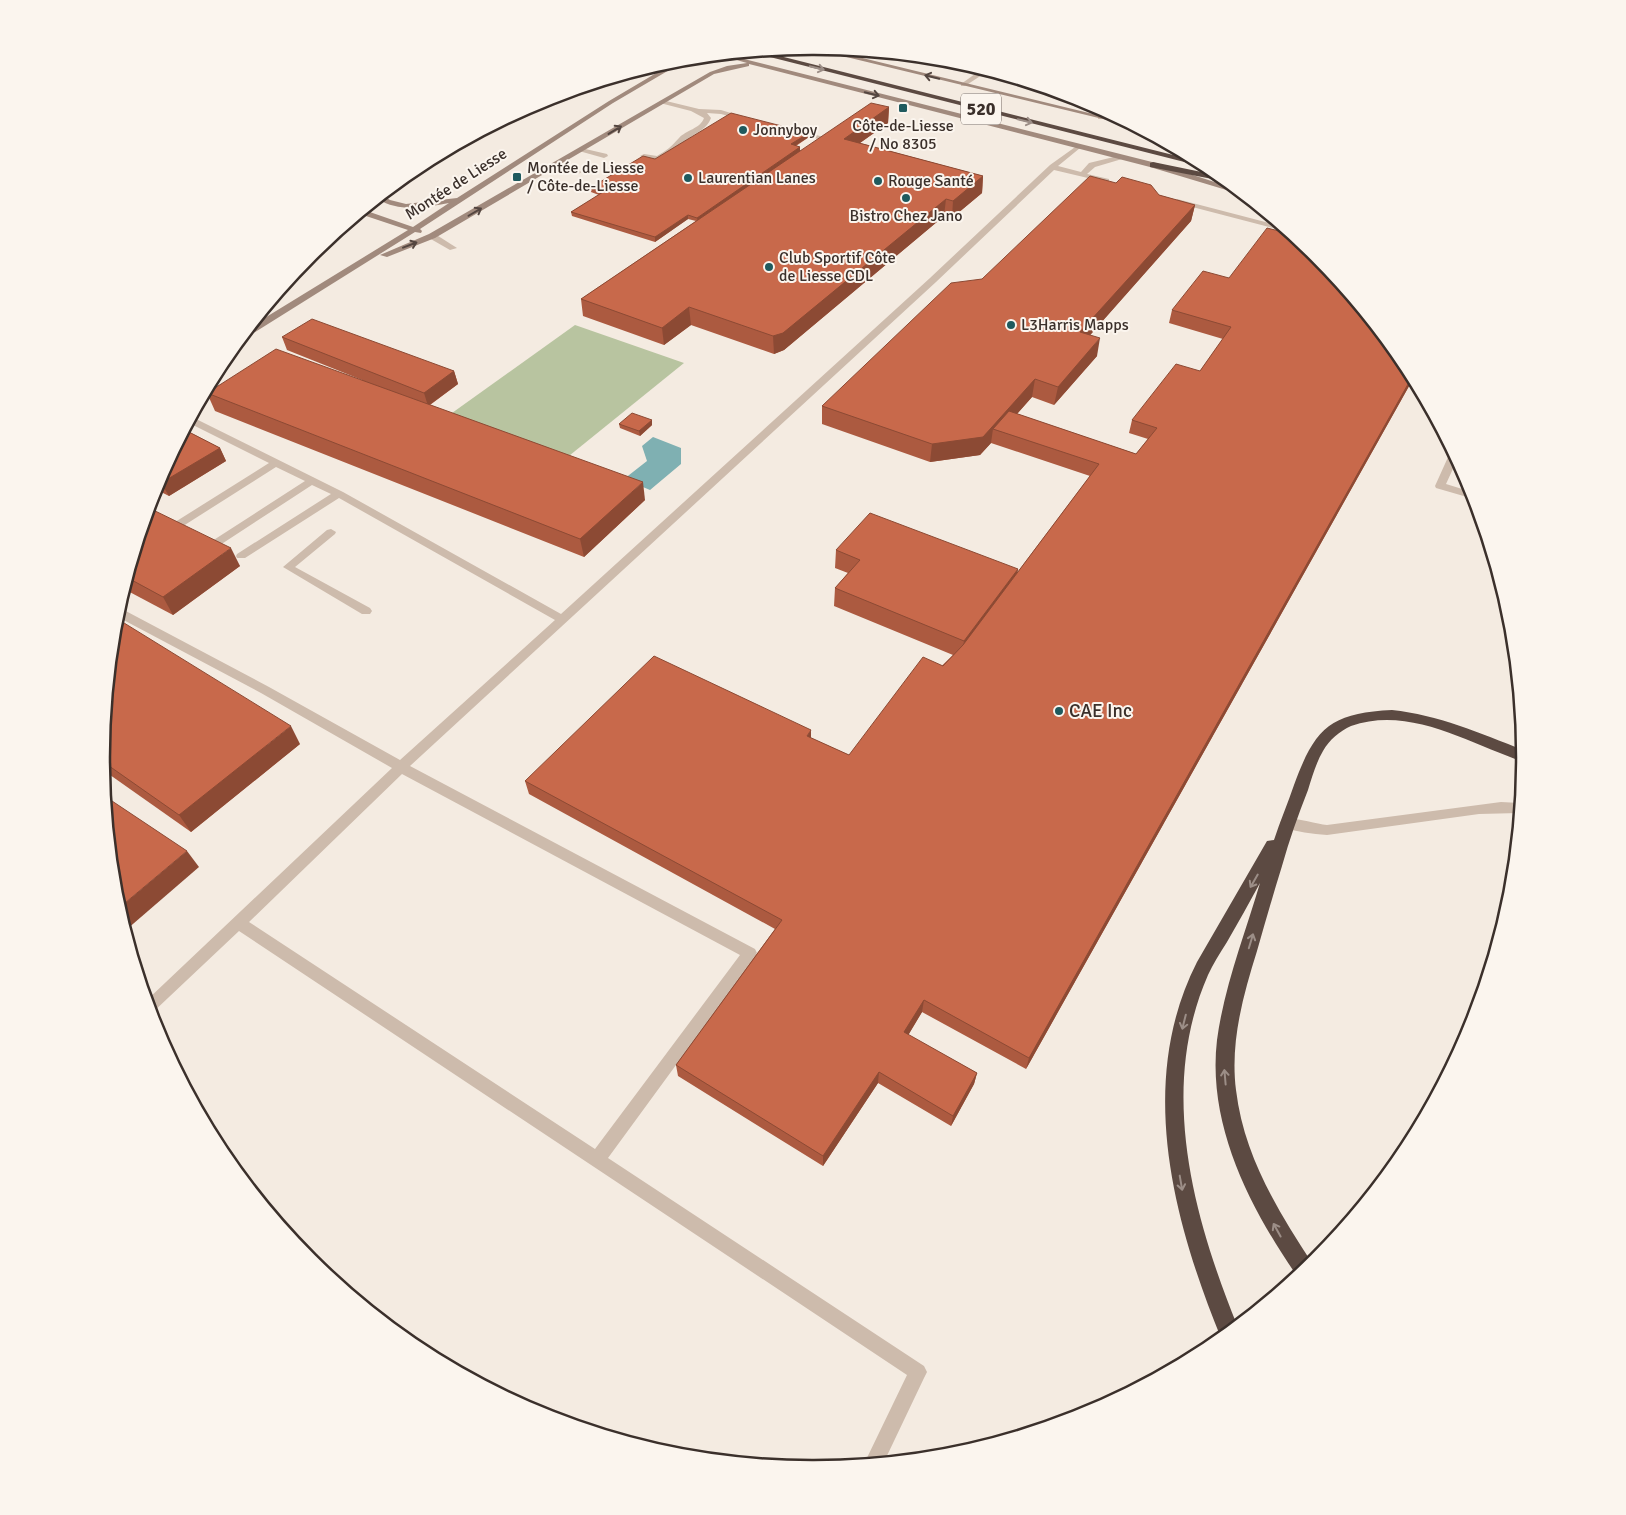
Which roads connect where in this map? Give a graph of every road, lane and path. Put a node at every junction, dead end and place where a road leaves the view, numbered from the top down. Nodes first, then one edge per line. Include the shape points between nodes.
1 (801, 56) edge
2 (772, 57) edge
3 (848, 57) edge
4 (738, 59) edge
5 (757, 64) junction
6 (663, 71) edge
7 (978, 75) edge
8 (898, 79) dead end
9 (963, 84) junction
10 (662, 102) junction
11 (698, 111) junction
12 (1100, 118) joint
13 (749, 119) edge
14 (1109, 120) edge
15 (786, 128) edge
16 (1078, 147) junction
17 (808, 149) edge
18 (581, 150) junction
19 (604, 156) dead end
20 (644, 156) edge
21 (1119, 157) junction
22 (1182, 160) edge
23 (555, 165) junction
24 (1153, 166) junction
25 (1053, 167) junction
26 (578, 172) dead end
27 (1082, 175) junction
28 (1208, 177) edge
29 (1119, 185) edge
30 (1224, 188) edge
31 (460, 199) junction
32 (385, 200) edge
33 (1174, 200) edge
34 (368, 214) edge
35 (1267, 222) edge
36 (413, 230) junction
37 (432, 236) junction
38 (453, 248) dead end
39 (356, 266) junction
40 (260, 325) edge
41 (196, 423) edge
42 (275, 462) junction
43 (1450, 463) edge
44 (311, 481) junction
45 (1464, 493) edge
46 (339, 494) junction
47 (176, 526) edge
48 (331, 532) dead end
49 (213, 545) edge
50 (241, 556) dead end
51 (366, 611) dead end
52 (125, 616) edge
53 (562, 619) junction
54 (1516, 753) edge
55 (400, 768) junction
56 (1513, 808) edge
57 (1287, 823) junction
58 (239, 923) junction
59 (155, 1002) edge
60 (597, 1160) junction
61 (1300, 1263) edge
62 (1226, 1325) edge
63 (876, 1457) edge

1 - 8 highway
2 -> 22 highway, 520
9 -> 3 street
4 - 5 street
5 - 10 street via 719,70
5 -> 16 street
6 - 31 street, Montée de Liesse
7 - 9 lane
9 - 12 street
10 - 11 lane
18 -> 10 street
11 - 13 lane via 721,112
11 - 20 lane via 708,118 705,125 659,158
12 - 14 street
15 - 17 lane via 824,138
16 - 21 street
16 - 25 lane
18 - 19 lane
18 - 23 street
21 - 24 street
21 - 27 lane via 1092,165
23 - 26 lane
37 -> 23 street
24 - 28 highway
24 - 30 street
25 - 27 lane
25 - 53 lane
27 - 29 lane
31 - 32 street via 420,205
31 - 36 street, Montée de Liesse
33 - 35 lane
34 - 36 street
36 - 37 street
36 - 39 street, Montée de Liesse
37 - 38 lane
39 -> 37 street
39 - 40 street, Montée de Liesse
41 - 42 lane
42 - 44 lane
42 - 47 lane
43 - 45 lane via 1440,486
44 - 46 lane
44 - 49 lane
46 - 50 lane
46 - 53 lane
48 - 51 lane via 288,566
52 - 55 lane
53 - 55 lane
54 - 57 highway via 1426,721 1398,717 1346,722 1322,740
55 - 58 lane
55 - 60 lane via 750,953
56 - 57 lane via 1479,808 1327,830
61 -> 57 highway via 1259,1198 1242,1156 1232,1125 1224,1066 1233,1003
57 -> 62 highway via 1199,975 1189,1001 1176,1058 1174,1116 1181,1181 1199,1254
58 - 59 lane
58 - 60 lane
60 - 63 lane via 918,1372

